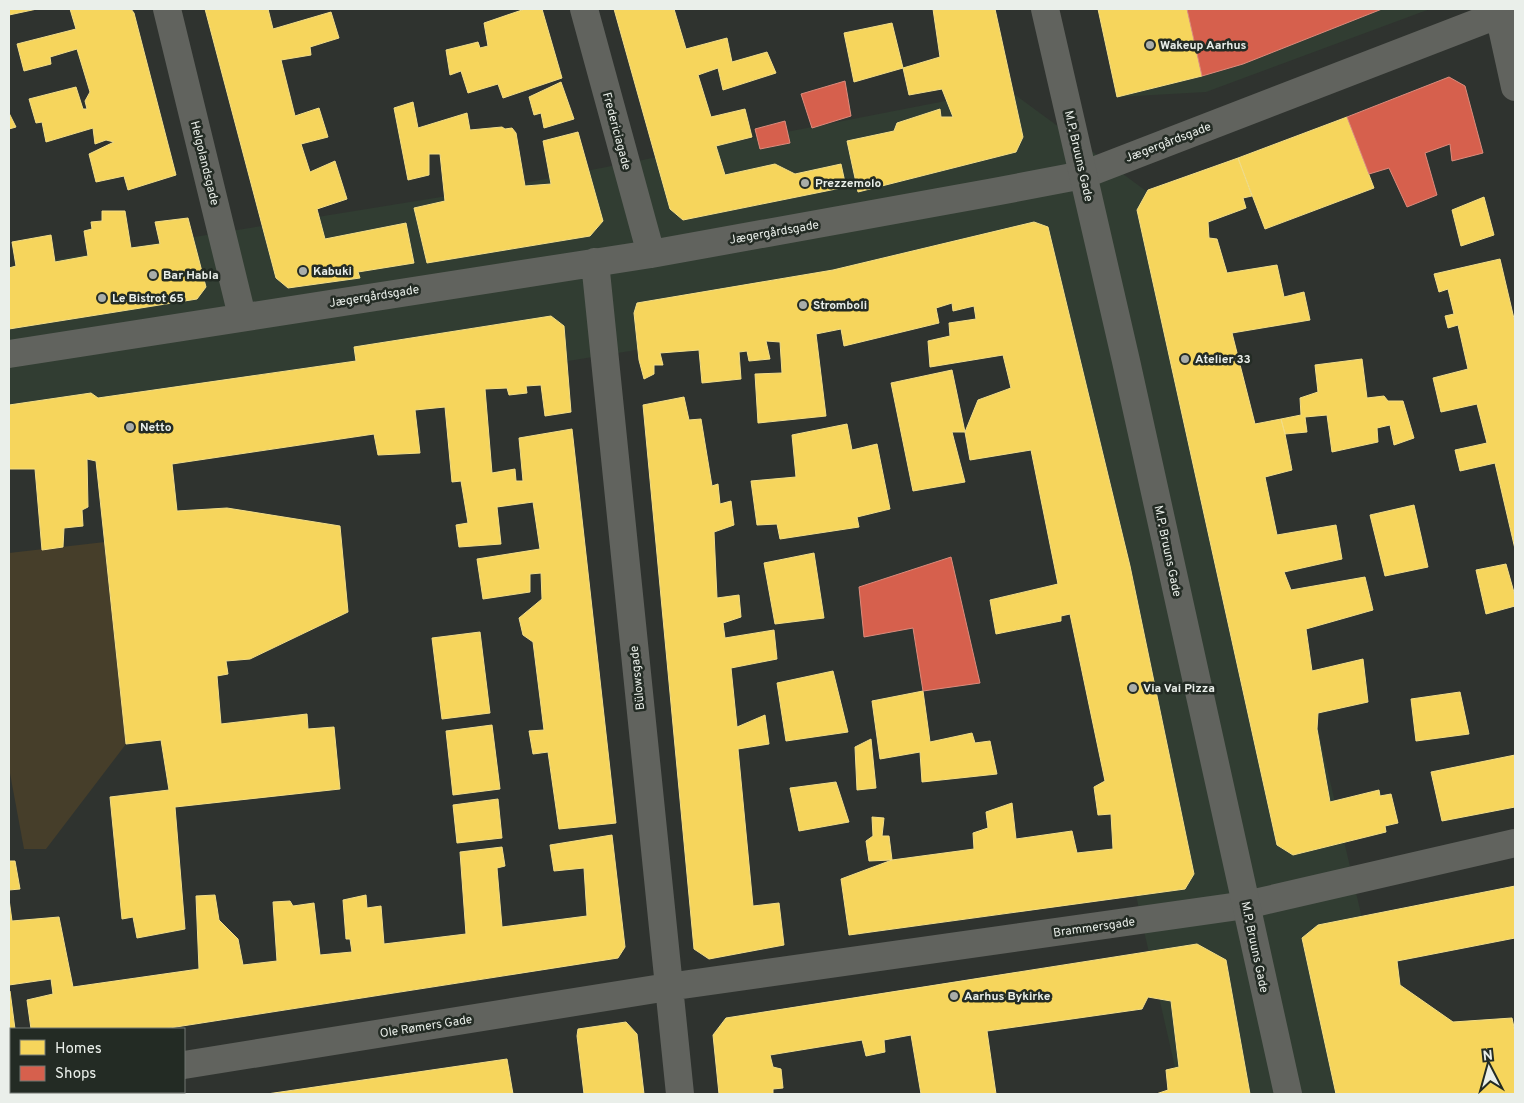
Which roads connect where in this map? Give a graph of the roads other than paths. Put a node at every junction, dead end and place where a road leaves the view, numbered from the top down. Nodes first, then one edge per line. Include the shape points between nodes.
1 (167, 9) edge
2 (584, 9) edge
3 (1045, 9) edge
4 (1506, 11) edge
5 (1515, 87) edge
6 (1083, 175) junction
7 (651, 254) junction
8 (595, 262) junction
9 (242, 316) junction
10 (9, 354) edge
11 (1515, 844) edge
12 (1246, 905) junction
13 (668, 987) junction
14 (185, 1065) edge
15 (680, 1094) edge
16 (1288, 1094) edge

1 - 9 street, Helgolandsgade
2 - 7 street, Fredericiagade
3 - 6 street, M.P. Bruuns Gade
4 - 5 street
4 - 6 street, Jægergårdsgade
6 - 7 street, Jægergårdsgade
6 - 12 street, M.P. Bruuns Gade
7 - 8 street, Jægergårdsgade
8 - 9 street, Jægergårdsgade
8 - 13 street, Bülowsgade
9 - 10 street, Jægergårdsgade
11 - 12 street, Brammersgade
12 - 13 street, Brammersgade
12 - 16 street, M.P. Bruuns Gade
13 - 14 street, Ole Rømers Gade
13 - 15 street, Bülowsgade

